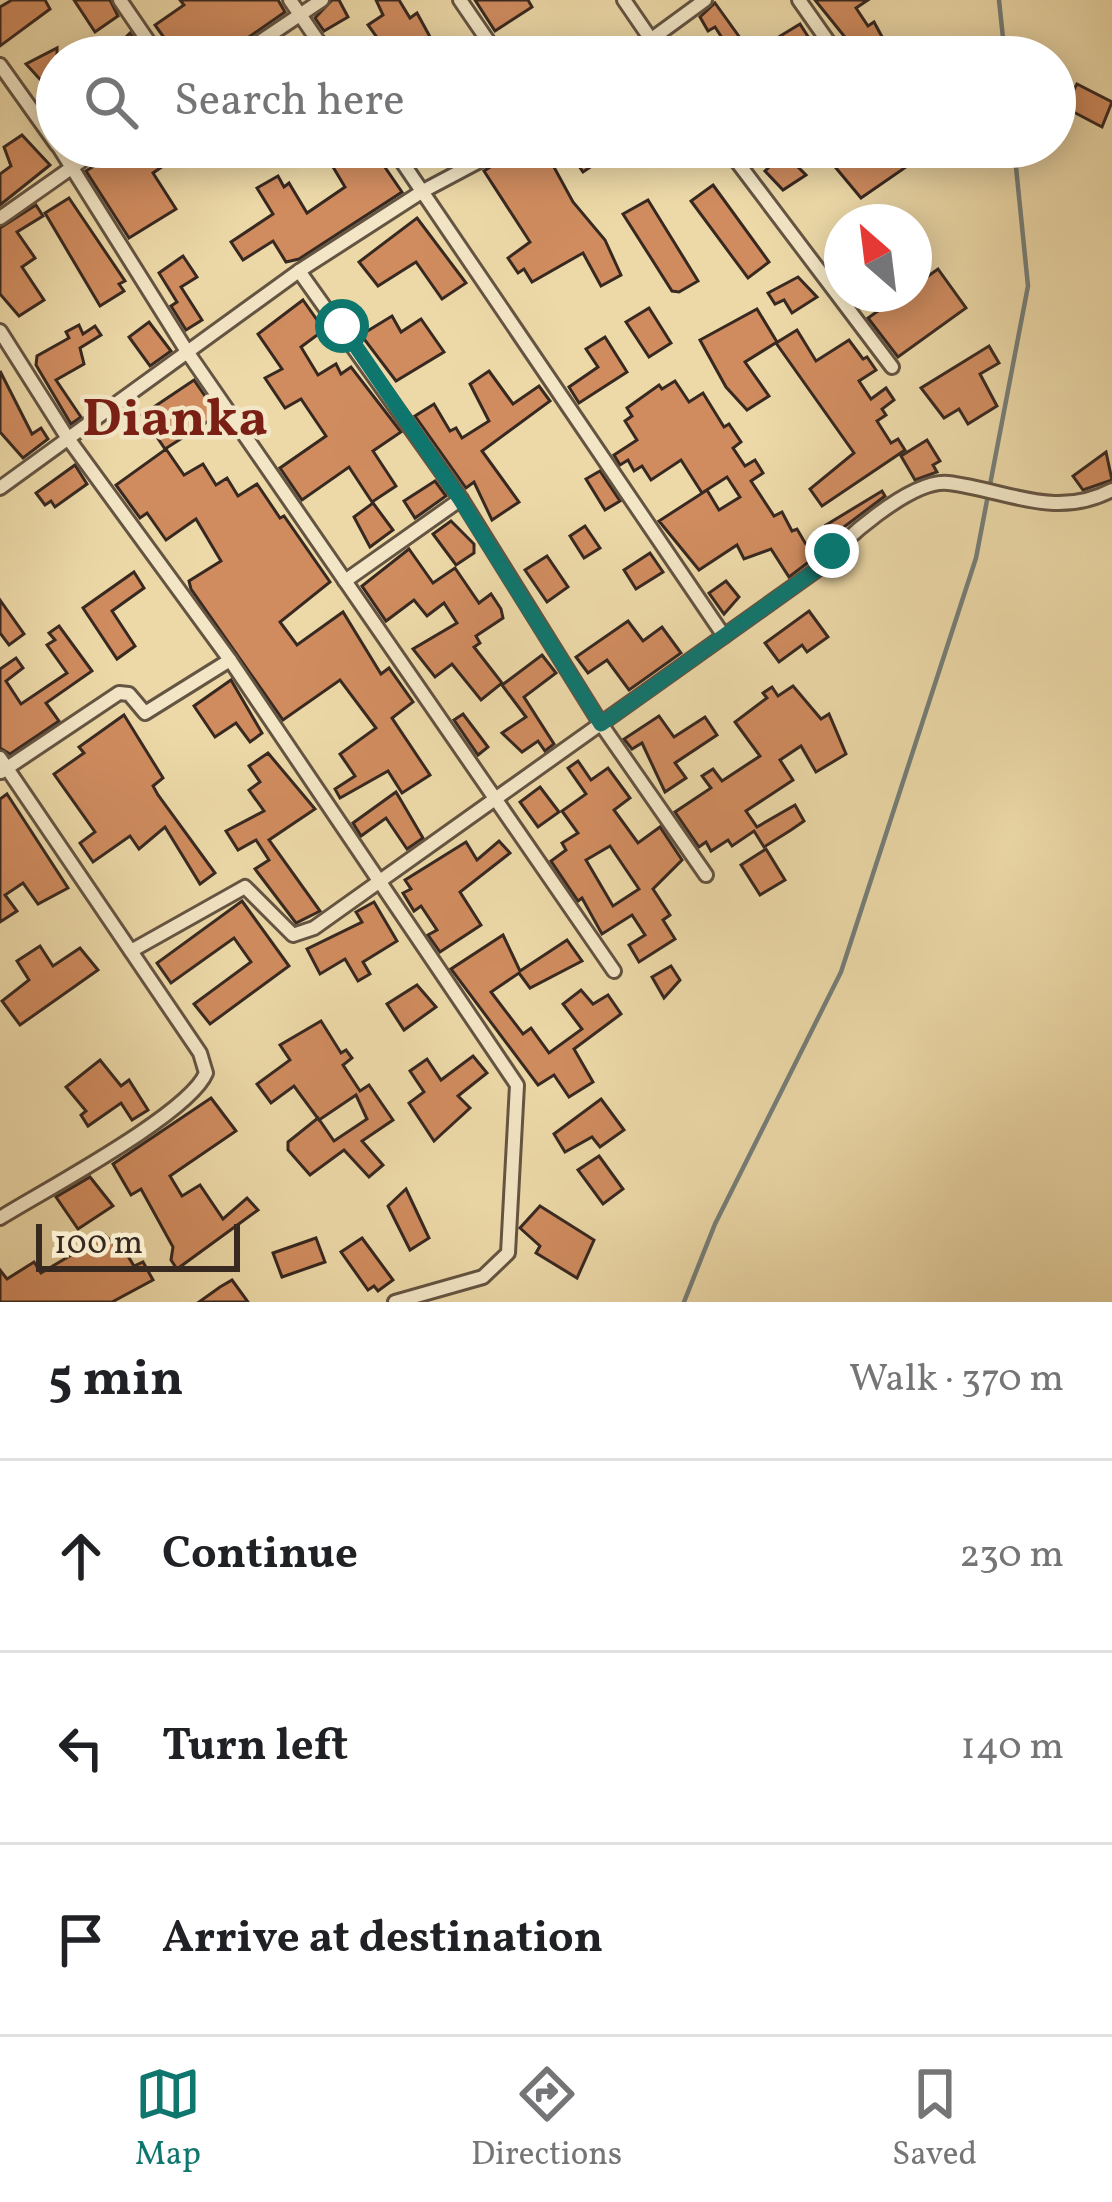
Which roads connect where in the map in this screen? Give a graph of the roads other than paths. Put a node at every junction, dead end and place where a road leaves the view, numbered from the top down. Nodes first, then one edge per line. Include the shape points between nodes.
1 (119, 0) edge
2 (290, 0) edge
3 (322, 0) edge
4 (460, 0) edge
5 (624, 0) edge
6 (705, 0) edge
7 (800, 0) edge
8 (300, 16) junction
9 (144, 36) edge
10 (269, 36) edge
11 (314, 36) edge
12 (485, 36) edge
13 (649, 36) edge
14 (653, 36) edge
15 (825, 36) edge
16 (0, 65) edge
17 (36, 115) edge
18 (72, 168) edge
19 (74, 168) edge
20 (407, 168) edge
21 (466, 168) edge
22 (742, 168) edge
23 (423, 191) junction
24 (0, 218) edge
25 (299, 271) junction
26 (0, 331) edge
27 (188, 352) junction
28 (892, 367) dead end
29 (68, 437) junction
30 (0, 488) edge
31 (1112, 490) edge
32 (460, 499) junction
33 (345, 580) junction
34 (724, 636) junction
35 (230, 660) junction
36 (601, 724) junction
37 (2, 766) edge
38 (495, 799) junction
39 (706, 875) dead end
40 (380, 879) junction
41 (131, 951) junction
42 (614, 971) dead end
43 (0, 1218) edge
44 (395, 1302) edge

1 - 9 street
2 - 8 street
3 - 8 street
4 - 12 street
5 - 13 street
6 - 14 street
7 - 15 street
8 - 10 street
8 - 11 street
16 - 17 street
18 - 24 street
19 - 27 street
20 - 23 street
21 - 23 street
22 - 28 street
23 - 25 street
23 - 34 street
25 - 27 street
25 - 32 street
26 - 29 street
27 - 29 street
27 - 33 street
29 - 30 street
29 - 35 street
31 - 34 street via 1086,503 1044,505 932,484 849,535 818,569
32 - 33 street
32 - 36 street
33 - 38 street
34 - 36 street
35 - 37 street via 145,713 119,693
35 - 40 street
36 - 38 street
36 - 39 street
37 - 41 street
38 - 40 street
38 - 42 street
40 - 41 street via 293,935 253,892 235,890
40 - 44 street via 519,1093 508,1253 483,1277
41 - 43 street via 200,1053 200,1088

